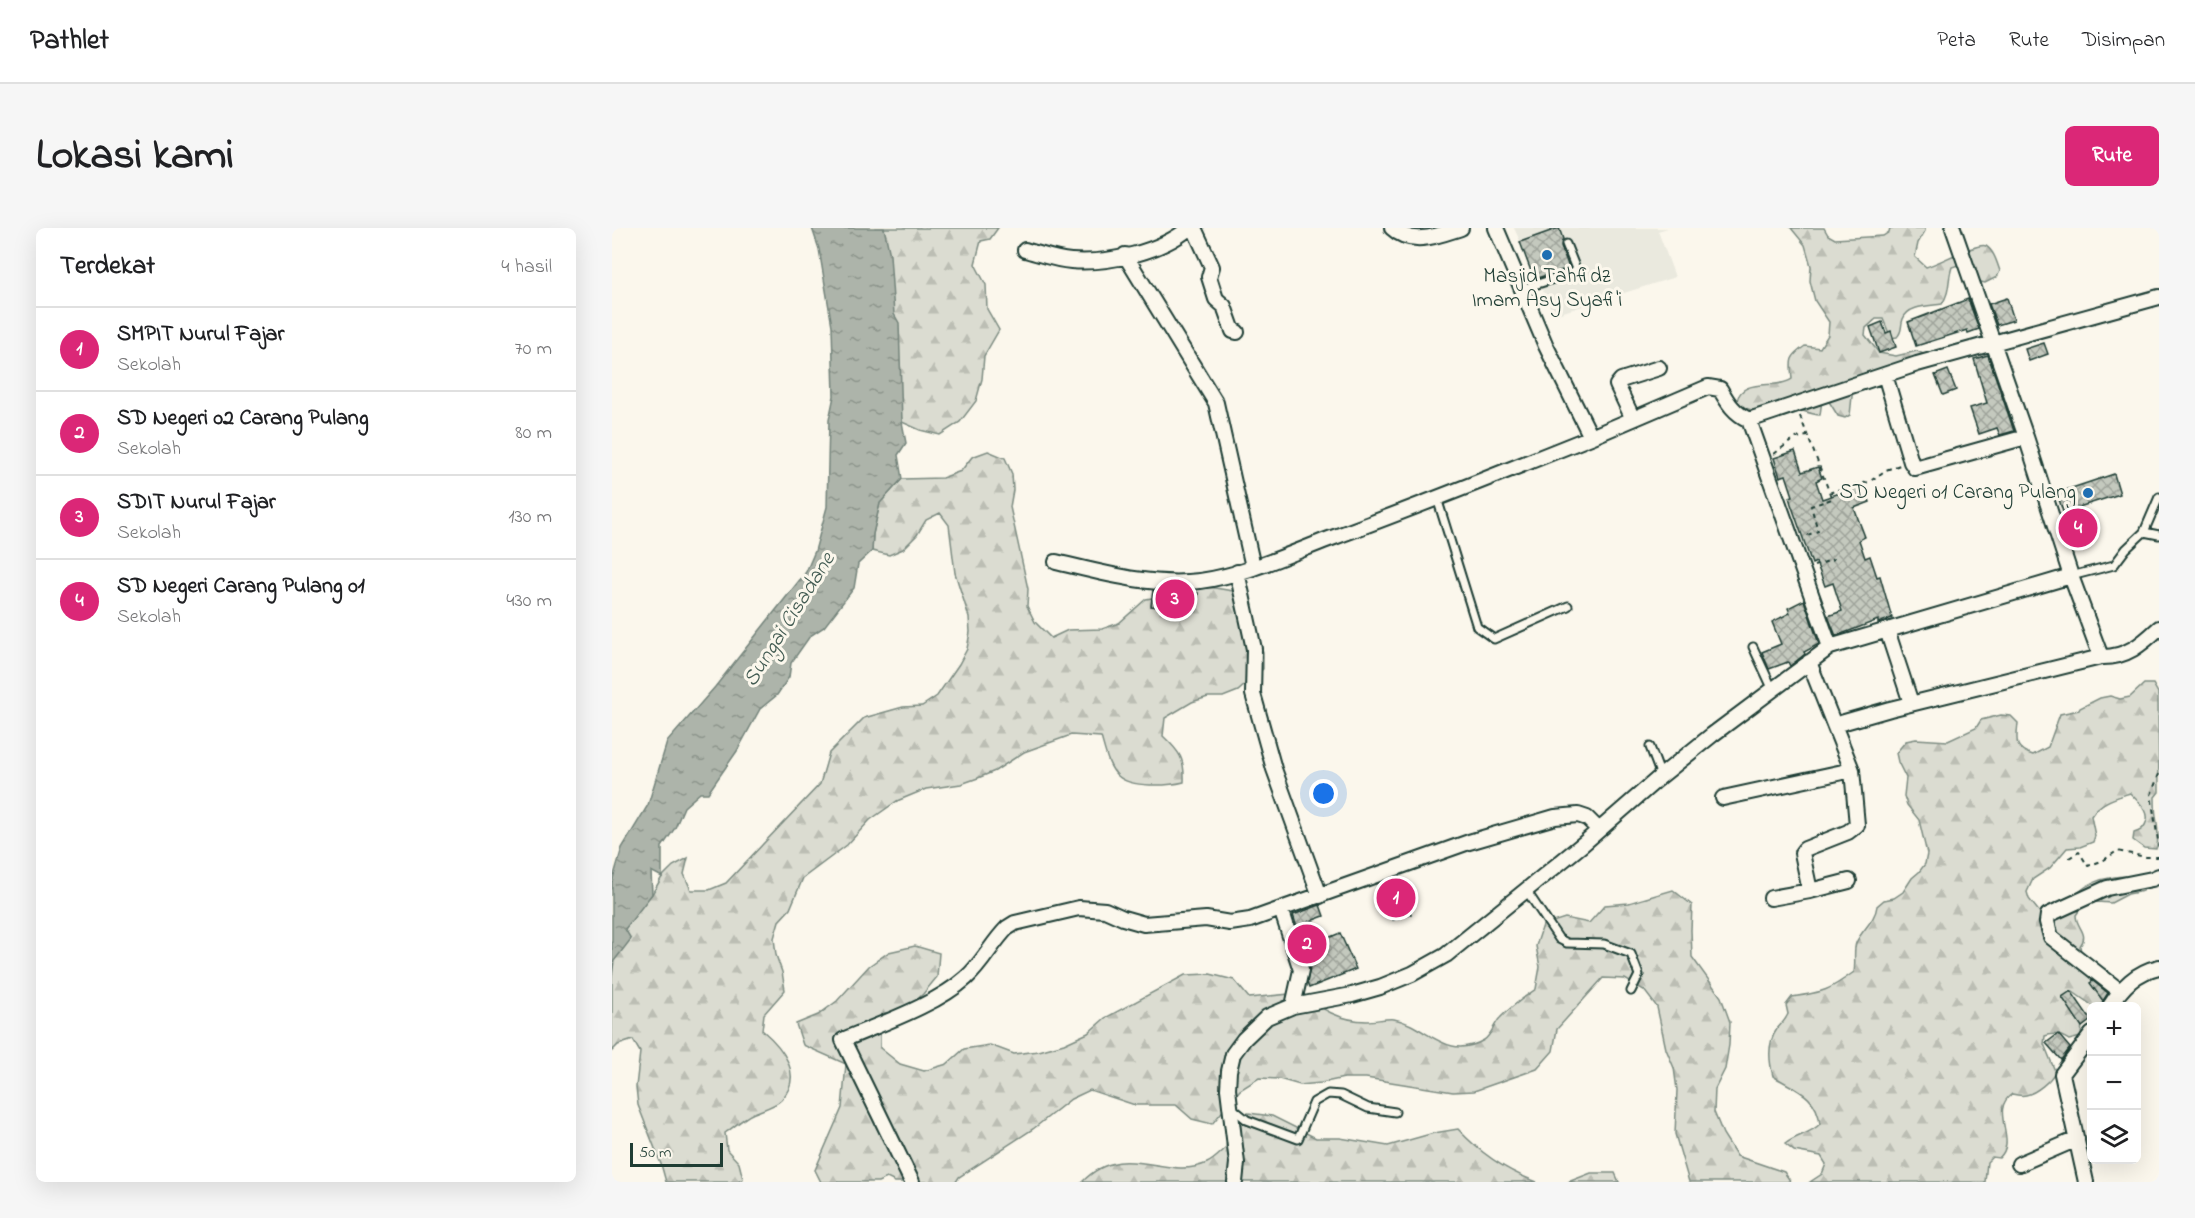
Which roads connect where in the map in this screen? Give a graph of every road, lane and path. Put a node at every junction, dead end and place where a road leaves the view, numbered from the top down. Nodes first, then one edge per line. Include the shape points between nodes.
1 (1192, 228) edge
2 (1392, 228) edge
3 (1461, 228) edge
4 (1496, 228) edge
5 (1953, 228) edge
6 (1566, 244) dead end
7 (1025, 250) dead end
8 (1125, 255) junction
9 (1522, 290) junction
10 (2159, 297) edge
11 (1237, 332) dead end
12 (1992, 345) junction
13 (1659, 368) dead end
14 (1885, 375) junction
15 (1796, 405) junction
16 (1633, 419) junction
17 (1749, 420) junction
18 (1807, 436) junction
19 (1591, 437) junction
20 (2026, 437) junction
21 (1763, 458) junction
22 (1911, 462) junction
23 (1829, 493) junction
24 (2159, 497) edge
25 (1437, 498) junction
26 (2144, 532) junction
27 (2159, 535) edge
28 (1792, 541) junction
29 (1834, 559) dead end
30 (1056, 562) dead end
31 (1253, 567) junction
32 (1803, 570) junction
33 (1238, 572) junction
34 (2071, 576) junction
35 (1568, 606) dead end
36 (2159, 628) edge
37 (1887, 630) junction
38 (1830, 647) junction
39 (1752, 648) dead end
40 (2101, 657) junction
41 (1809, 662) junction
42 (1773, 690) junction
43 (1911, 703) junction
44 (1834, 725) junction
45 (1650, 747) dead end
46 (1852, 770) junction
47 (2159, 774) edge
48 (1661, 776) junction
49 (1723, 798) dead end
50 (1598, 830) junction
51 (2159, 847) edge
52 (2159, 857) edge
53 (2069, 858) dead end
54 (2159, 876) edge
55 (1849, 881) dead end
56 (1526, 890) junction
57 (1810, 891) junction
58 (1320, 896) junction
59 (1770, 898) dead end
60 (1281, 909) junction
61 (2159, 967) edge
62 (2120, 990) junction
63 (1631, 991) dead end
64 (2112, 1002) edge
65 (1293, 1006) junction
66 (2087, 1040) edge
67 (1231, 1107) junction
68 (1395, 1112) dead end
69 (2077, 1139) junction
70 (2019, 1164) dead end
71 (912, 1182) edge
72 (1235, 1182) edge
73 (2086, 1182) edge

1 - 8 street via 1155,249
1 - 11 street via 1212,267 1209,277 1216,299
2 - 3 street via 1404,237 1429,238
4 - 9 street
5 - 12 street
6 - 9 lane via 1576,269
7 - 8 street via 1073,261
8 - 31 street via 1216,403
9 - 19 street
10 - 12 street
12 - 14 street
12 - 20 street
13 - 16 street via 1621,380 1617,385
14 - 15 street
14 - 22 street
15 - 17 street
15 - 18 path
16 - 17 street via 1714,387 1720,389 1735,412
16 - 19 street
17 - 21 street
18 - 21 path via 1795,438 1777,453
18 - 23 path
19 - 25 street
20 - 22 street via 1917,468
20 - 34 street
21 - 28 street
22 - 23 path via 1886,470 1869,482
23 - 28 path via 1832,499 1811,506 1818,531
24 - 26 lane
25 - 31 street
25 - 35 lane via 1477,627 1494,639
26 - 27 lane
26 - 34 lane via 2114,565
28 - 32 street
29 - 32 path
30 - 33 street via 1157,582 1199,580
31 - 33 street
32 - 38 street
33 - 58 street via 1254,649 1253,694 1274,769
34 - 37 street
34 - 40 street
36 - 40 street via 2131,651
37 - 38 street
37 - 43 street
38 - 41 street
39 - 42 lane
40 - 43 street
41 - 42 street
41 - 44 street
42 - 48 street
43 - 44 street
44 - 46 street
45 - 48 lane
46 - 49 street
46 - 57 street via 1857,825 1802,853
47 - 51 path via 2151,795
48 - 50 street
50 - 56 street
50 - 58 street via 1578,815 1555,817 1468,842
52 - 53 path via 2116,851 2088,866 2079,852
54 - 62 street via 2107,888 2048,915 2051,937
55 - 57 street
56 - 63 lane via 1559,939 1567,943 1604,944 1631,954 1640,975
56 - 65 street via 1446,956 1412,974 1352,995
57 - 59 street
58 - 60 street
60 - 65 street via 1301,970
60 - 71 street via 1240,922 1206,919 1144,924 1105,910 1079,908 1015,923 1006,928 955,987 843,1040
61 - 62 street via 2139,974
62 - 64 street
65 - 67 street via 1267,1017 1233,1054 1229,1071
66 - 69 street via 2062,1074
67 - 68 lane via 1246,1120 1298,1139 1314,1102 1328,1094 1341,1095 1368,1108
67 - 72 street via 1237,1162
69 - 70 street
69 - 73 street

